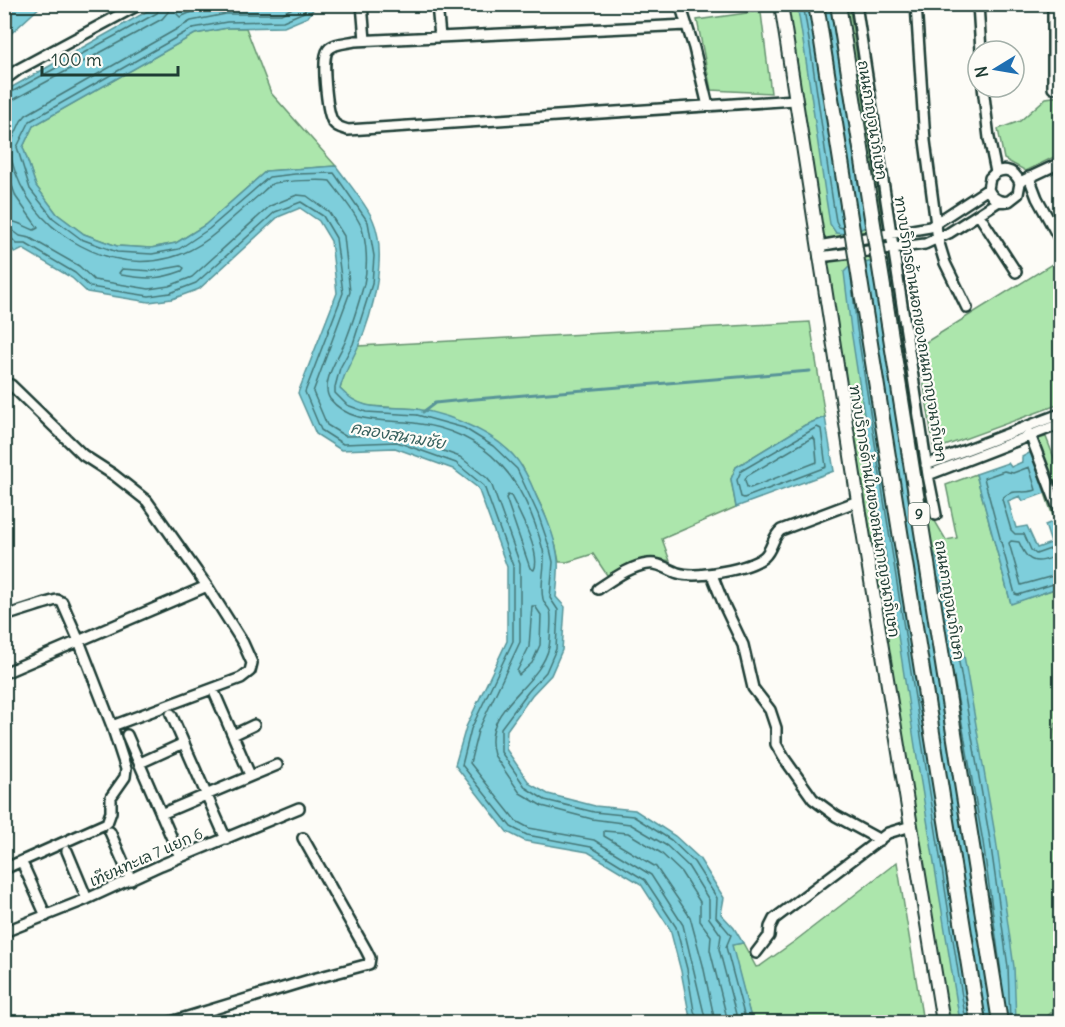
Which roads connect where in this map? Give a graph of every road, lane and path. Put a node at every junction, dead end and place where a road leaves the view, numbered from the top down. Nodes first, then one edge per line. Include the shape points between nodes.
1 (140, 4) edge
2 (362, 4) edge
3 (438, 4) edge
4 (680, 4) edge
5 (780, 4) edge
6 (816, 4) edge
7 (838, 4) edge
8 (855, 4) edge
9 (915, 4) edge
10 (978, 4) edge
11 (1053, 4) edge
12 (687, 25) junction
13 (440, 37) junction
14 (980, 39) edge
15 (365, 40) junction
16 (4, 80) edge
17 (1053, 88) dead end
18 (984, 99) edge
19 (795, 100) junction
20 (708, 106) junction
21 (1060, 163) edge
22 (996, 172) junction
23 (1029, 177) junction
24 (1020, 183) junction
25 (988, 189) junction
26 (999, 201) junction
27 (979, 215) junction
28 (937, 224) junction
29 (892, 235) junction
30 (938, 240) junction
31 (1060, 240) edge
32 (894, 247) junction
33 (818, 252) junction
34 (1016, 272) dead end
35 (967, 308) dead end
36 (4, 384) edge
37 (1060, 414) edge
38 (1060, 424) edge
39 (1028, 431) junction
40 (927, 470) junction
41 (858, 501) junction
42 (1060, 513) edge
43 (936, 515) dead end
44 (712, 575) junction
45 (207, 586) junction
46 (598, 589) dead end
47 (4, 616) edge
48 (79, 641) junction
49 (4, 673) edge
50 (215, 694) dead end
51 (171, 714) dead end
52 (112, 726) junction
53 (254, 726) dead end
54 (127, 735) dead end
55 (233, 735) junction
56 (184, 743) junction
57 (140, 763) junction
58 (277, 765) dead end
59 (250, 776) junction
60 (206, 793) junction
61 (299, 808) dead end
62 (161, 814) junction
63 (911, 826) junction
64 (110, 832) dead end
65 (303, 838) dead end
66 (226, 839) junction
67 (880, 840) junction
68 (67, 851) dead end
69 (180, 857) junction
70 (24, 867) dead end
71 (4, 869) edge
72 (130, 880) junction
73 (87, 899) junction
74 (46, 916) junction
75 (4, 932) edge
76 (756, 952) dead end
77 (171, 1023) edge
78 (944, 1023) edge
79 (978, 1023) edge
80 (1000, 1023) edge

1 - 16 street
2 - 15 street
3 - 13 street
4 - 12 street
5 - 19 main road, ทางบริการด้านในของถนนกาญจนาภิเษก
6 - 79 highway, 9, bridge
7 - 80 highway, ถนนกาญจนาภิเษก / 9, bridge
8 - 29 street, ทางบริการด้านนอกของถนนกาญจนาภิเษก
9 - 28 street via 925,141
10 - 14 street
11 - 17 street
12 - 13 street
12 - 20 street
13 - 15 street
15 - 20 street via 332,46 324,60 332,120 348,130
18 - 22 street
19 - 20 street
19 - 33 main road, ทางบริการด้านในของถนนกาญจนาภิเษก
21 - 23 street
22 - 24 street via 1009,171
22 - 25 street
23 - 24 street
23 - 31 street
24 - 26 street via 1014,198
25 - 26 street
25 - 28 street
26 - 27 street
27 - 30 street
27 - 34 street
28 - 29 street
28 - 30 street
29 - 32 street, ทางบริการด้านนอกของถนนกาญจนาภิเษก
29 - 33 street
30 - 32 street
30 - 35 street
32 - 33 street
32 - 40 street, ทางบริการด้านนอกของถนนกาญจนาภิเษก
33 - 41 main road, ทางบริการด้านในของถนนกาญจนาภิเษก
36 - 45 street via 11,385 83,455 147,501
37 - 39 street
38 - 39 street
39 - 40 street
39 - 42 street
40 - 43 street, ทางบริการด้านนอกของถนนกาญจนาภิเษก
41 - 44 street via 787,526 776,534 763,558
41 - 63 main road, ทางบริการด้านในของถนนกาญจนาภิเษก
44 - 46 street via 679,574 646,564
44 - 67 street via 743,645 753,688 770,710 776,744 784,758 813,799
45 - 48 street
45 - 52 street via 243,643 252,663 250,671 241,678
47 - 48 street via 57,600 62,602
48 - 49 street
48 - 52 street
50 - 55 street
51 - 56 street
52 - 71 street via 126,774 111,797 109,821
53 - 55 street
54 - 57 street
55 - 59 street
56 - 57 street
56 - 60 street
57 - 62 street
58 - 59 street
59 - 60 street
60 - 62 street
60 - 66 street
61 - 66 street, เทียนทะเล 7 แยก 6
62 - 69 street
63 - 67 street via 892,831
63 - 78 main road, ทางบริการด้านในของถนนกาญจนาภิเษก
64 - 72 street
65 - 77 street via 366,950 369,964
66 - 69 street, เทียนทะเล 7 แยก 6
67 - 76 street via 774,920 767,939
68 - 73 street
69 - 72 street, เทียนทะเล 7 แยก 6
70 - 74 street
72 - 73 street, เทียนทะเล 7 แยก 6
73 - 74 street, เทียนทะเล 7 แยก 6
74 - 75 street, เทียนทะเล 7 แยก 6

